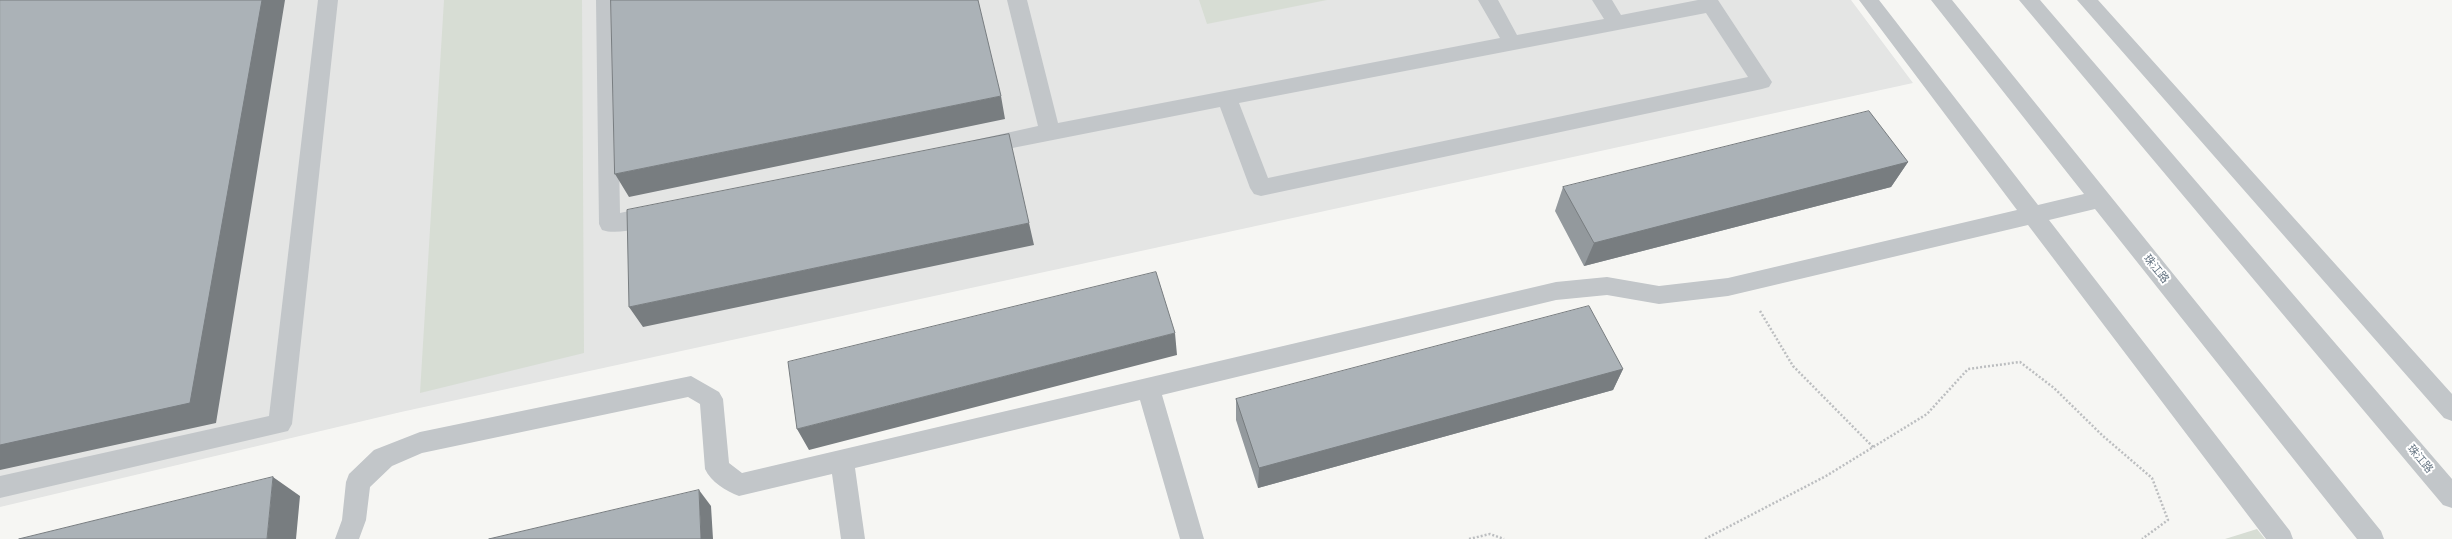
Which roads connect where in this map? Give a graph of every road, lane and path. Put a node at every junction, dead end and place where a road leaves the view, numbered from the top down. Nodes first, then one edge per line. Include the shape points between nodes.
1 (328, 0) edge
2 (606, 0) edge
3 (1017, 0) edge
4 (1488, 0) edge
5 (1602, 0) edge
6 (1869, 0) edge
7 (1941, 0) edge
8 (2029, 0) edge
9 (2087, 0) edge
10 (1709, 2) edge
11 (1616, 23) junction
12 (1512, 43) junction
13 (1228, 98) junction
14 (1050, 132) junction
15 (965, 150) edge
16 (2100, 199) junction
17 (672, 211) edge
18 (2033, 215) junction
19 (1744, 284) junction
20 (1148, 387) junction
21 (2452, 411) edge
22 (1873, 447) junction
23 (842, 460) junction
24 (0, 488) edge
25 (2452, 497) edge
26 (1712, 537) edge
27 (347, 539) edge
28 (852, 539) edge
29 (1192, 539) edge
30 (1469, 539) edge
31 (1504, 539) edge
32 (1705, 539) edge
33 (2142, 539) edge
34 (2281, 539) edge
35 (2372, 539) edge

1 - 24 street via 280,424
2 - 17 street via 610,224
3 - 14 street
4 - 12 street
5 - 11 street
6 - 18 street
7 - 16 street, 珠江路
8 - 25 street, 珠江路
9 - 21 street
10 - 11 street
10 - 13 street via 1762,82 1261,188
11 - 12 street
12 - 13 street
13 - 14 street
14 - 15 street
16 - 18 street
16 - 35 street, 珠江路
18 - 19 street
18 - 34 street
19 - 20 street via 1659,294 1607,286 1556,291
19 - 22 path via 1793,366
20 - 23 street
20 - 29 street
22 - 26 path via 1826,476
22 - 33 path via 1927,414 1968,369 2020,362 2054,388 2103,436 2152,478 2168,520
23 - 27 street via 740,485 717,469 711,399 691,386 420,443 383,458 358,482 354,520
23 - 28 street
26 - 32 path
30 - 31 path via 1490,534

